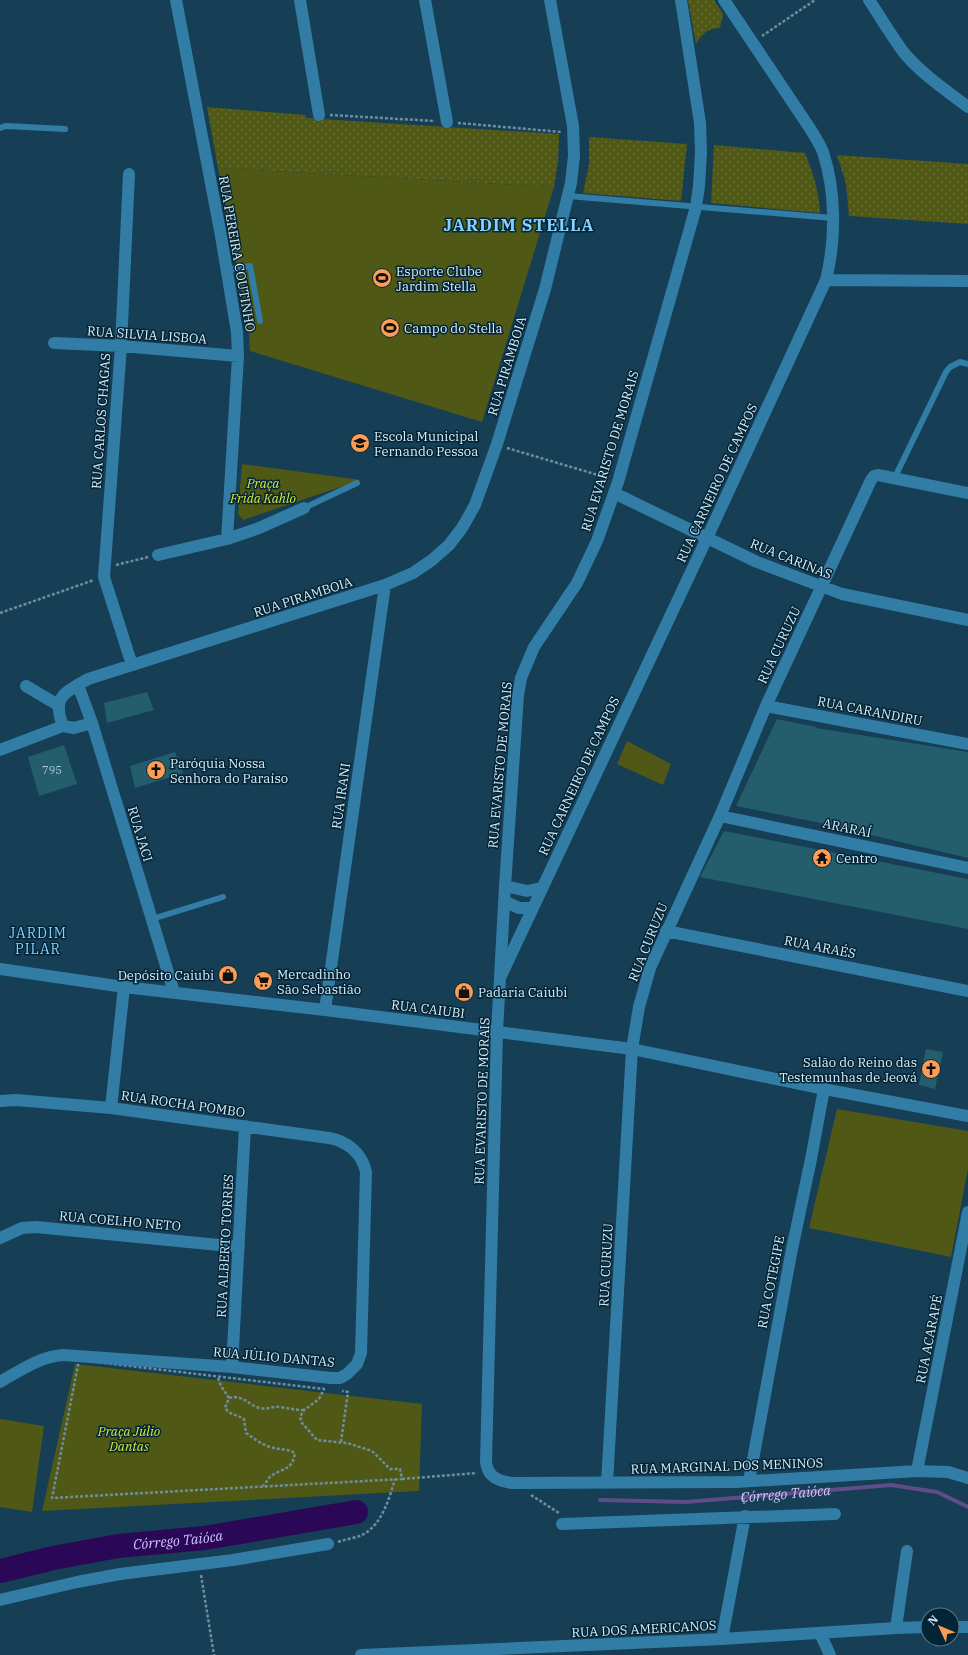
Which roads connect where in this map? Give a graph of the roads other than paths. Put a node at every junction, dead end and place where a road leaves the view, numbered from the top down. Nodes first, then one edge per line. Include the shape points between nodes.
1 (176, 0) edge
2 (300, 0) edge
3 (425, 0) edge
4 (550, 0) edge
5 (681, 0) edge
6 (724, 0) edge
7 (869, 0) edge
8 (968, 108) edge
9 (319, 115) road end
10 (447, 122) road end
11 (0, 128) edge
12 (65, 129) dead end
13 (129, 174) dead end
14 (568, 196) junction
15 (696, 207) junction
16 (833, 218) junction
17 (226, 270) junction
18 (826, 280) junction
19 (968, 281) edge
20 (260, 321) dead end
21 (54, 343) dead end
22 (121, 346) junction
23 (238, 356) junction
24 (968, 364) edge
25 (894, 479) junction
26 (357, 483) dead end
27 (614, 493) junction
28 (968, 493) edge
29 (304, 508) joint
30 (707, 538) junction
31 (227, 540) junction
32 (158, 555) road end
33 (385, 585) junction
34 (821, 586) junction
35 (968, 620) edge
36 (132, 665) junction
37 (26, 686) dead end
38 (78, 686) junction
39 (58, 705) junction
40 (766, 706) junction
41 (92, 723) junction
42 (63, 726) junction
43 (968, 744) edge
44 (0, 750) edge
45 (720, 816) junction
46 (968, 868) edge
47 (505, 886) junction
48 (541, 888) junction
49 (223, 897) dead end
50 (504, 901) junction
51 (532, 908) junction
52 (152, 919) junction
53 (666, 931) junction
54 (0, 969) edge
55 (500, 979) junction
56 (124, 988) junction
57 (968, 991) edge
58 (174, 992) junction
59 (325, 1010) junction
60 (497, 1032) junction
61 (632, 1049) junction
62 (824, 1089) junction
63 (0, 1101) edge
64 (111, 1108) junction
65 (968, 1116) edge
66 (245, 1126) junction
67 (357, 1153) joint
68 (968, 1212) edge
69 (0, 1238) edge
70 (239, 1247) junction
71 (232, 1368) junction
72 (0, 1382) edge
73 (917, 1471) junction
74 (489, 1472) joint
75 (968, 1478) edge
76 (607, 1483) junction
77 (746, 1485) junction
78 (744, 1514) junction
79 (835, 1514) dead end
80 (568, 1523) road end
81 (328, 1544) road end
82 (907, 1551) dead end
83 (0, 1600) edge
84 (896, 1628) junction
85 (920, 1628) edge
86 (820, 1633) junction
87 (722, 1639) junction
88 (468, 1653) edge
89 (361, 1655) edge
90 (830, 1655) edge

1 - 17 street, RUA PEREIRA COUTINHO
2 - 9 street
3 - 10 street
4 - 14 street, RUA PIRAMBOIA via 573,133 574,156
5 - 15 street, RUA EVARISTO DE MORAIS via 700,123 701,152
6 - 16 street, RUA CARNEIRO DE CAMPOS via 812,130 822,150 829,174
7 - 8 street via 910,60
11 - 12 lane via 6,126
13 - 22 street, RUA CARLOS CHAGAS
14 - 15 lane
14 - 33 street, RUA PIRAMBOIA via 545,289 497,444 475,505 449,545 413,573
15 - 16 lane
15 - 27 street, RUA EVARISTO DE MORAIS
16 - 18 street, RUA CARNEIRO DE CAMPOS via 830,264
17 - 20 lane via 250,266
17 - 23 street, RUA PEREIRA COUTINHO via 237,332
18 - 19 street
18 - 30 street, RUA CARNEIRO DE CAMPOS
21 - 22 street, RUA SILVIA LISBOA
22 - 23 street, RUA SILVIA LISBOA
22 - 36 street, RUA CARLOS CHAGAS via 104,572
23 - 31 street, RUA PEREIRA COUTINHO
24 - 25 lane via 960,362 946,372
25 - 28 street
25 - 34 street, RUA CURUZU via 874,476
26 - 29 lane
27 - 30 street, RUA CARINAS
27 - 47 street, RUA EVARISTO DE MORAIS via 588,563 577,584 534,647 521,678
29 - 31 street
30 - 34 street, RUA CARINAS via 757,562
30 - 48 street, RUA CARNEIRO DE CAMPOS
31 - 32 street
33 - 36 street, RUA PIRAMBOIA
33 - 59 street, RUA IRANI
34 - 35 street, RUA CARINAS via 842,594
34 - 40 street, RUA CURUZU
36 - 38 street, RUA PIRAMBOIA via 88,679
37 - 39 street
38 - 39 street, RUA PIRAMBOIA via 67,691
38 - 41 street, RUA JACI
39 - 42 street via 58,715
40 - 43 street, RUA CARANDIRU
40 - 45 street, RUA CURUZU
41 - 42 street via 74,728
41 - 52 street, RUA JACI
42 - 44 street
45 - 46 street, ARARAÍ
45 - 53 street, RUA CURUZU
47 - 48 street via 527,891
47 - 50 street, RUA EVARISTO DE MORAIS
48 - 51 street, RUA CARNEIRO DE CAMPOS
49 - 52 lane
50 - 51 street via 519,908
50 - 55 street, RUA EVARISTO DE MORAIS
51 - 55 street, RUA CARNEIRO DE CAMPOS
52 - 58 street, RUA JACI
53 - 57 street, RUA ARAÉS
53 - 61 street, RUA CURUZU via 648,974
54 - 56 street, RUA CAIUBI
55 - 60 street, RUA EVARISTO DE MORAIS
56 - 58 street, RUA CAIUBI
56 - 64 street
58 - 59 street, RUA CAIUBI
59 - 60 street, RUA CAIUBI
60 - 61 street, RUA CAIUBI
60 - 74 street, RUA EVARISTO DE MORAIS via 486,1462
61 - 62 street, RUA CAIUBI
61 - 76 street, RUA CURUZU
62 - 65 street, RUA CAIUBI
62 - 77 street, RUA COTEGIPE
63 - 64 street, RUA ROCHA POMBO via 16,1100
64 - 66 street, RUA ROCHA POMBO
66 - 67 street, RUA ROCHA POMBO via 336,1139
66 - 70 street, RUA ALBERTO TORRES
67 - 71 street, RUA JÚLIO DANTAS via 366,1172 361,1353 357,1364 340,1378
68 - 73 street, RUA ACARAPÉ
69 - 70 street, RUA COELHO NETO via 22,1228 36,1227
70 - 71 street, RUA ALBERTO TORRES
71 - 72 street, RUA JÚLIO DANTAS via 63,1355 33,1363
73 - 75 street, RUA MARGINAL DOS MENINOS via 948,1472
73 - 77 street, RUA MARGINAL DOS MENINOS
74 - 76 street, RUA MARGINAL DOS MENINOS via 497,1480 512,1483
76 - 77 street, RUA MARGINAL DOS MENINOS
78 - 79 street
78 - 80 street
78 - 87 street
81 - 83 street via 84,1580
82 - 84 street
84 - 85 street, RUA DOS AMERICANOS
84 - 86 street, RUA DOS AMERICANOS
86 - 87 street, RUA DOS AMERICANOS
86 - 90 street
87 - 88 street, RUA DOS AMERICANOS
88 - 89 street, RUA DOS AMERICANOS

